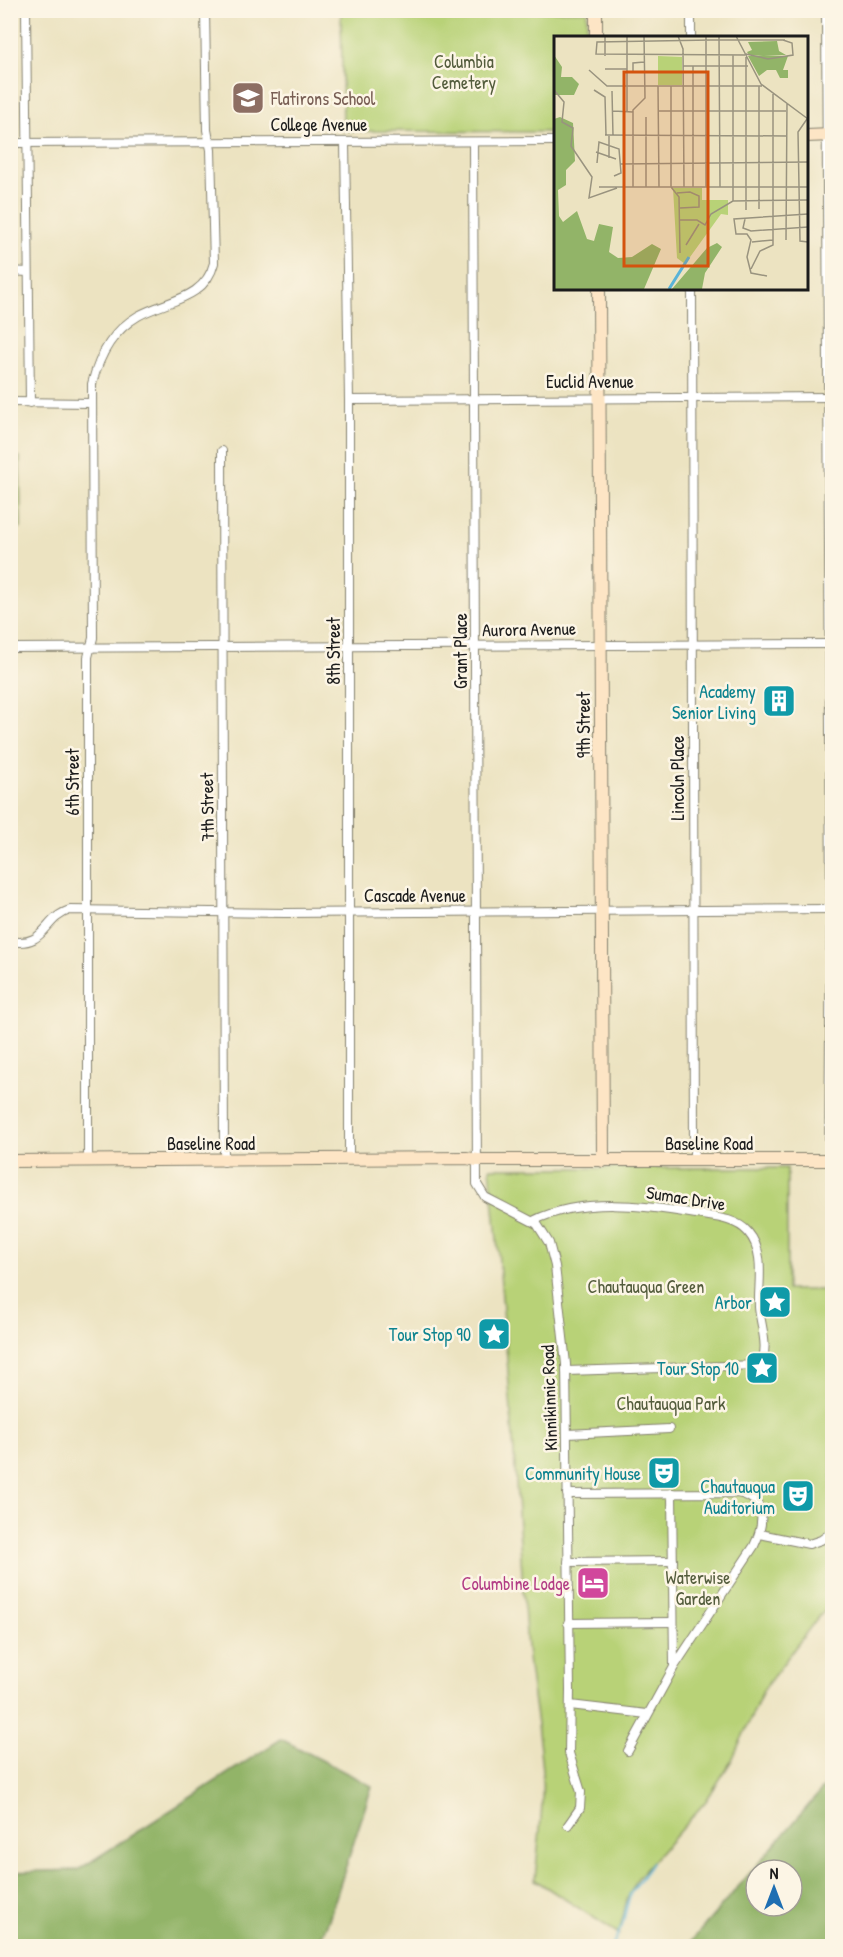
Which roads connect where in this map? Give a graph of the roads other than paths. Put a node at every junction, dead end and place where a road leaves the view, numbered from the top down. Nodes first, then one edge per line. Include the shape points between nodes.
1 (26, 10) edge
2 (205, 10) edge
3 (596, 10) edge
4 (691, 10) edge
5 (826, 10) edge
6 (596, 36) edge
7 (691, 36) edge
8 (807, 136) edge
9 (829, 136) edge
10 (208, 141) junction
11 (473, 141) junction
12 (554, 141) edge
13 (345, 142) junction
14 (10, 143) edge
15 (27, 143) junction
16 (10, 271) edge
17 (28, 272) junction
18 (599, 290) edge
19 (692, 290) edge
20 (600, 397) junction
21 (692, 397) junction
22 (829, 397) edge
23 (475, 399) junction
24 (349, 400) junction
25 (10, 402) edge
26 (30, 403) junction
27 (92, 403) junction
28 (222, 451) dead end
29 (601, 644) junction
30 (693, 644) junction
31 (830, 644) edge
32 (349, 646) junction
33 (476, 646) junction
34 (90, 647) junction
35 (221, 647) junction
36 (10, 648) edge
37 (832, 909) edge
38 (694, 910) junction
39 (90, 911) junction
40 (476, 911) junction
41 (602, 911) junction
42 (349, 912) junction
43 (223, 913) junction
44 (10, 941) edge
45 (831, 1160) edge
46 (10, 1161) edge
47 (88, 1161) junction
48 (349, 1161) junction
49 (477, 1161) junction
50 (603, 1161) junction
51 (694, 1161) junction
52 (224, 1162) junction
53 (533, 1221) junction
54 (566, 1371) junction
55 (669, 1429) dead end
56 (567, 1434) junction
57 (672, 1493) junction
58 (567, 1494) junction
59 (832, 1532) edge
60 (760, 1534) junction
61 (673, 1561) junction
62 (568, 1562) junction
63 (673, 1622) junction
64 (568, 1623) junction
65 (674, 1667) junction
66 (570, 1705) junction
67 (647, 1714) junction
68 (628, 1751) dead end
69 (568, 1825) dead end

1 - 15 street
2 - 10 street
3 - 6 street
4 - 7 street
5 - 9 street
8 - 9 street
9 - 22 street
10 - 13 street, College Avenue
10 - 15 street, College Avenue
10 - 27 street, 6th Street via 211,272 192,294 137,316 112,338 96,369
11 - 12 street, College Avenue
11 - 13 street, College Avenue
11 - 23 street, Grant Place
13 - 24 street, 8th Street
14 - 15 street, College Avenue
15 - 17 street
16 - 17 street
17 - 26 street
18 - 20 street, 9th Street
19 - 21 street, Lincoln Place
20 - 21 street, Euclid Avenue
20 - 23 street, Euclid Avenue
20 - 29 street, 9th Street
21 - 22 street, Euclid Avenue
21 - 30 street, Lincoln Place
22 - 31 street
23 - 24 street, Euclid Avenue
23 - 33 street, Grant Place
24 - 32 street, 8th Street
25 - 26 street
26 - 27 street
27 - 34 street, 6th Street
28 - 35 street, 7th Street
29 - 30 street, Aurora Avenue
29 - 33 street, Aurora Avenue
29 - 41 street, 9th Street
30 - 31 street, Aurora Avenue
30 - 38 street, Lincoln Place
31 - 37 street
32 - 33 street, Aurora Avenue
32 - 35 street, Aurora Avenue
32 - 42 street, 8th Street
33 - 40 street, Grant Place
34 - 35 street, Aurora Avenue
34 - 36 street, Aurora Avenue
34 - 39 street, 6th Street
35 - 43 street, 7th Street
37 - 38 street, Cascade Avenue
37 - 45 street
38 - 41 street, Cascade Avenue
38 - 51 street, Lincoln Place
39 - 43 street, Cascade Avenue
39 - 44 street, Cascade Avenue via 61,913 35,940 23,944
39 - 47 street, 6th Street
40 - 41 street, Cascade Avenue
40 - 42 street, Cascade Avenue
40 - 49 street, Grant Place
41 - 50 street, 9th Street
42 - 43 street, Cascade Avenue
42 - 48 street, 8th Street
43 - 52 street, 7th Street
45 - 51 street, Baseline Road
46 - 47 street, Baseline Road
47 - 52 street, Baseline Road
48 - 49 street, Baseline Road
48 - 52 street, Baseline Road
49 - 50 street, Baseline Road
49 - 53 street via 480,1192
50 - 51 street, Baseline Road
53 - 54 street, Kinnikinnic Road via 543,1231 554,1257
53 - 54 street, Sumac Drive via 561,1211 625,1206 682,1212 739,1225 752,1238 759,1255 759,1307 765,1351 762,1362 753,1366
54 - 56 street, Kinnikinnic Road
55 - 56 street
56 - 58 street, Kinnikinnic Road
57 - 58 street
57 - 60 street via 747,1495 762,1512
57 - 61 street
58 - 62 street, Kinnikinnic Road
59 - 60 street via 821,1540 801,1543
60 - 65 street
61 - 62 street
61 - 63 street
62 - 64 street, Kinnikinnic Road
63 - 64 street
63 - 65 street
64 - 66 street, Kinnikinnic Road
65 - 67 street
66 - 67 street
66 - 69 street, Kinnikinnic Road via 570,1761 579,1781 581,1801 579,1811
67 - 68 street

